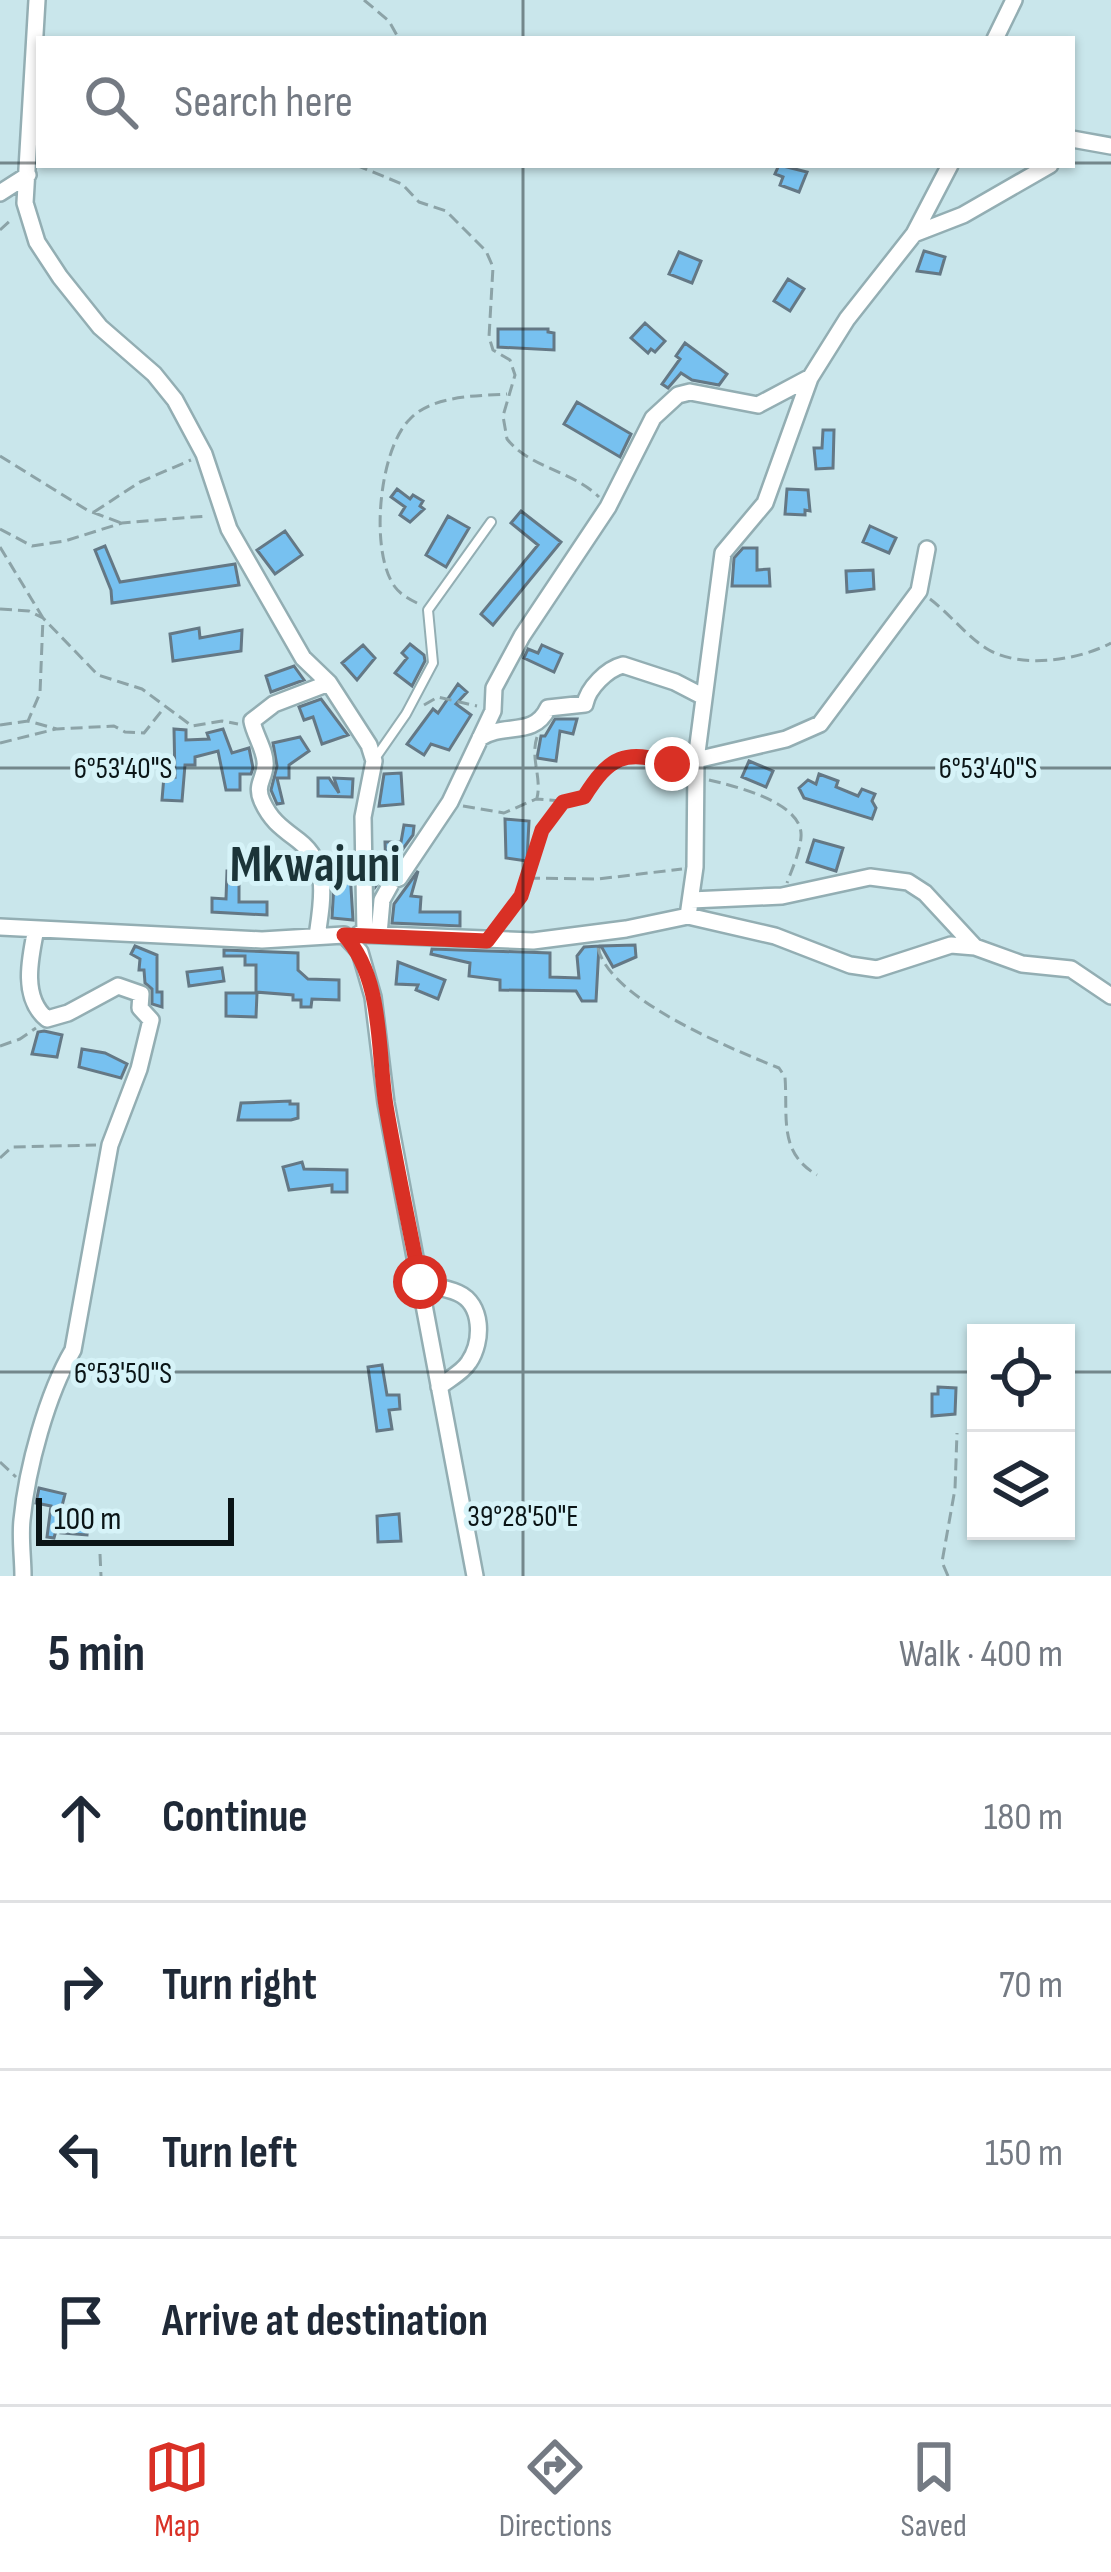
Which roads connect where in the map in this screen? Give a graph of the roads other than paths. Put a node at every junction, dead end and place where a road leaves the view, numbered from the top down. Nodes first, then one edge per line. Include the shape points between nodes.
1 (37, 0) edge
2 (1014, 0) edge
3 (996, 36) edge
4 (948, 168) edge
5 (1045, 168) edge
6 (28, 175) junction
7 (0, 193) edge
8 (914, 233) junction
9 (810, 378) junction
10 (490, 522) dead end
11 (927, 550) dead end
12 (329, 683) junction
13 (704, 698) junction
14 (480, 738) junction
15 (374, 761) junction
16 (696, 769) junction
17 (690, 908) junction
18 (0, 927) edge
19 (36, 929) junction
20 (372, 934) junction
21 (344, 935) junction
22 (317, 936) junction
23 (976, 947) junction
24 (1111, 996) edge
25 (420, 1282) junction
26 (439, 1387) junction
27 (23, 1576) edge
28 (475, 1576) edge

1 - 6 street
2 - 3 street
4 - 8 street
5 - 8 street
6 - 7 street
6 - 12 street via 25,203 37,242 100,327 176,400 229,530 303,658
8 - 9 street
9 - 13 street via 765,503 723,553
9 - 14 street via 758,405 689,392 653,418 608,507 522,636 494,688
10 - 15 lane via 428,610 433,663
11 - 16 street via 919,591 820,724
12 - 15 street
12 - 22 street via 252,721 266,765 262,803 321,871
13 - 14 street via 623,665 587,693 585,704 548,708 530,728
13 - 16 street
14 - 20 street via 435,829 382,900
15 - 20 street via 363,817
16 - 17 street
17 - 20 street via 594,934 487,941
17 - 23 street via 877,969 951,945
17 - 23 street via 870,877 908,882
18 - 19 street
19 - 22 street
19 - 27 street via 31,992 47,1019 118,986 141,994 151,1020 110,1145 73,1350 56,1378 22,1520
20 - 21 street
21 - 22 street
21 - 25 street via 360,952 373,997
23 - 24 street via 1022,964 1071,969
25 - 26 street
25 - 26 street via 458,1292 478,1319 467,1366
26 - 28 street

